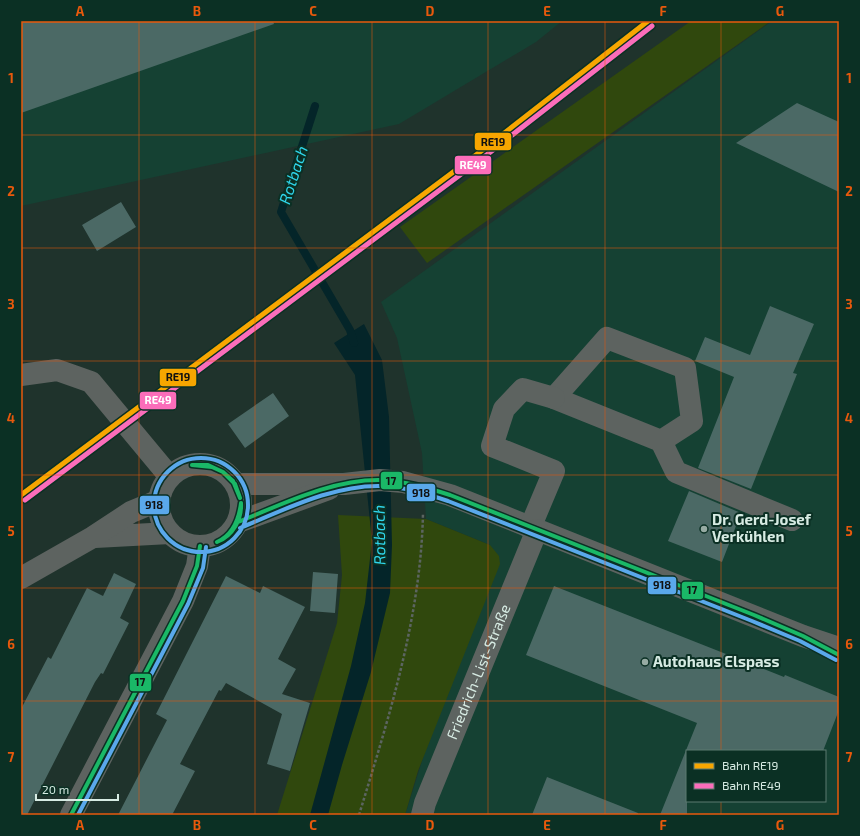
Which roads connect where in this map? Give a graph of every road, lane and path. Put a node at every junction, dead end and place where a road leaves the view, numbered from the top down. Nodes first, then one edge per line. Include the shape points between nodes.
1 (21, 375) edge
2 (554, 398) junction
3 (661, 441) junction
4 (170, 477) junction
5 (236, 484) junction
6 (344, 484) junction
7 (413, 484) junction
8 (160, 500) junction
9 (792, 520) dead end
10 (238, 522) junction
11 (534, 529) junction
12 (170, 533) junction
13 (94, 537) junction
14 (200, 546) junction
15 (21, 578) edge
16 (803, 636) junction
17 (839, 648) edge
18 (839, 655) edge
19 (71, 815) edge
20 (359, 815) edge
21 (422, 815) edge

1 - 4 street via 57,370 91,382
2 - 3 street
2 - 3 street via 607,338 685,368 692,421
2 - 11 street, Friedrich-List-Straße via 523,388 504,409 492,446 554,471
3 - 9 street via 676,472
4 - 5 street via 192,465 205,464 217,467 228,474
4 - 8 street via 163,488
5 - 6 street
5 - 10 street via 241,496
6 - 7 street via 380,480
6 - 10 street
7 - 11 street via 450,495
7 - 20 path via 423,531 411,627 392,707
8 - 12 street via 160,512
8 - 13 street via 131,512
10 - 14 street via 232,532 223,539
11 - 16 street
11 - 21 street, Friedrich-List-Straße
12 - 13 street
12 - 14 street via 184,542
13 - 15 street
14 - 19 street via 198,566 183,601
16 - 17 street
16 - 18 street

